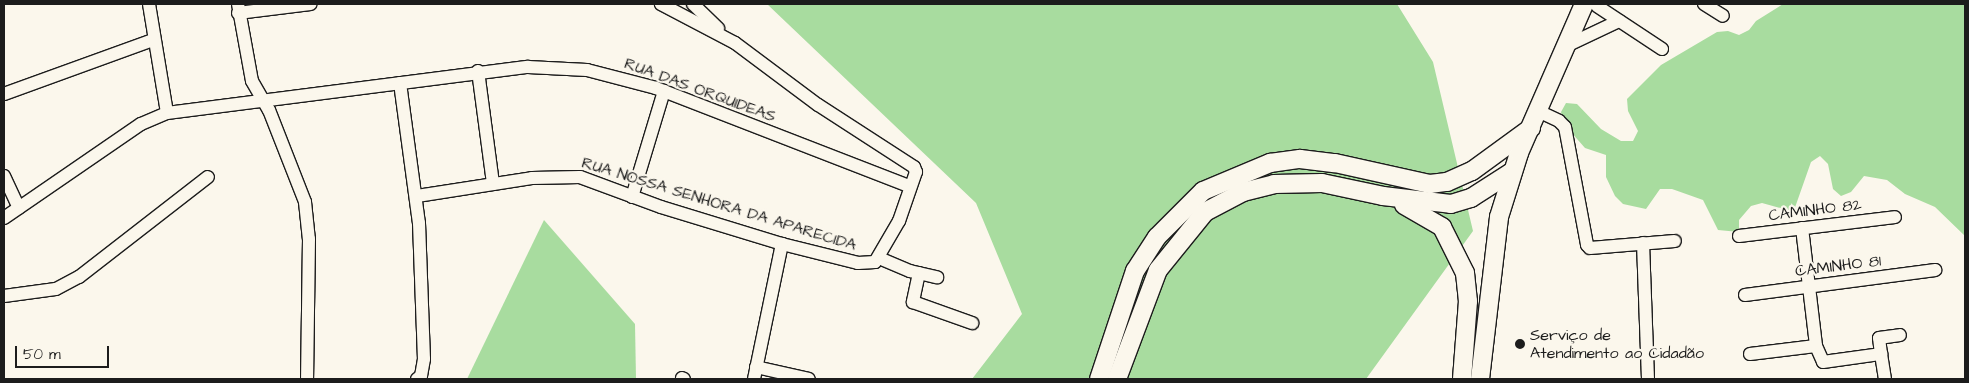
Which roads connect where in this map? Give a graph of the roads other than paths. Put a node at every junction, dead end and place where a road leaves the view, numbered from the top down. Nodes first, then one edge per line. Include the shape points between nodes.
1 (149, 4) edge
2 (310, 4) edge
3 (661, 4) edge
4 (693, 4) edge
5 (1704, 4) edge
6 (1590, 5) edge
7 (238, 8) edge
8 (1723, 16) dead end
9 (1619, 20) junction
10 (153, 40) junction
11 (735, 43) junction
12 (1566, 46) junction
13 (1662, 49) dead end
14 (478, 72) junction
15 (400, 83) junction
16 (664, 91) junction
17 (4, 94) edge
18 (262, 100) junction
19 (1538, 111) junction
20 (167, 113) junction
21 (1531, 128) junction
22 (1513, 171) junction
23 (4, 176) edge
24 (208, 178) dead end
25 (493, 184) junction
26 (909, 186) junction
27 (417, 196) junction
28 (1383, 196) junction
29 (632, 197) junction
30 (19, 208) junction
31 (1894, 217) dead end
32 (4, 218) edge
33 (1802, 228) junction
34 (1739, 236) dead end
35 (1675, 242) dead end
36 (1643, 243) junction
37 (782, 244) junction
38 (879, 258) junction
39 (1935, 270) dead end
40 (918, 273) junction
41 (937, 277) dead end
42 (1809, 286) junction
43 (1745, 294) dead end
44 (4, 296) edge
45 (972, 323) dead end
46 (1900, 335) dead end
47 (1816, 346) junction
48 (1750, 354) dead end
49 (1881, 354) junction
50 (755, 373) edge
51 (307, 379) edge
52 (417, 379) edge
53 (809, 379) edge
54 (1099, 379) edge
55 (1117, 379) edge
56 (1462, 379) edge
57 (1480, 379) edge
58 (1648, 379) edge
59 (1885, 379) edge

1 - 10 street
2 - 7 street
3 - 11 street
4 - 11 street
5 - 8 street
6 - 9 street
6 - 12 main road
7 - 18 street via 252,81
9 - 12 street
9 - 13 street
10 - 17 street
10 - 20 street
11 - 26 street via 818,105 914,167 916,172
12 - 19 main road
14 - 15 street, RUA DAS ORQUIDEAS
14 - 16 street, RUA DAS ORQUIDEAS via 567,68 627,79
14 - 25 street
15 - 18 street, RUA DAS ORQUIDEAS
15 - 27 street
16 - 26 street, RUA DAS ORQUIDEAS
16 - 29 street
18 - 20 street, RUA DAS ORQUIDEAS
18 - 51 street via 299,182 308,220
19 - 21 main road
19 - 36 street via 1565,127 1587,245 1590,248
20 - 30 street, RUA DAS ORQUIDEAS via 141,124
21 - 22 main road
21 - 54 main road via 1472,171 1448,182 1430,184 1335,162 1300,159 1270,162 1203,191 1177,214 1135,271
22 - 28 main road via 1471,198 1451,204
22 - 57 main road via 1497,226
23 - 30 street
24 - 44 street via 79,277 56,289
25 - 27 street, RUA NOSSA SENHORA DA APARECIDA
25 - 29 street, RUA NOSSA SENHORA DA APARECIDA via 532,178 580,177
26 - 38 street via 899,221
27 - 52 street via 424,359 421,376
28 - 55 main road via 1322,183 1274,184 1243,192 1205,212 1158,270
28 - 56 main road via 1424,213 1442,227 1466,273 1468,301
29 - 37 street, RUA NOSSA SENHORA DA APARECIDA
30 - 32 street, RUA DAS ORQUIDEAS
31 - 33 street, CAMINHO 82
33 - 34 street, CAMINHO 82
33 - 42 street
35 - 36 street
36 - 58 street
37 - 38 street, RUA NOSSA SENHORA DA APARECIDA via 867,265
37 - 50 street
38 - 40 street
39 - 42 street, CAMINHO 81
40 - 41 street
40 - 45 street via 913,302
42 - 43 street, CAMINHO 81
42 - 47 street
46 - 49 street via 1879,338
47 - 48 street
47 - 49 street via 1823,362
49 - 59 street
50 - 53 street

